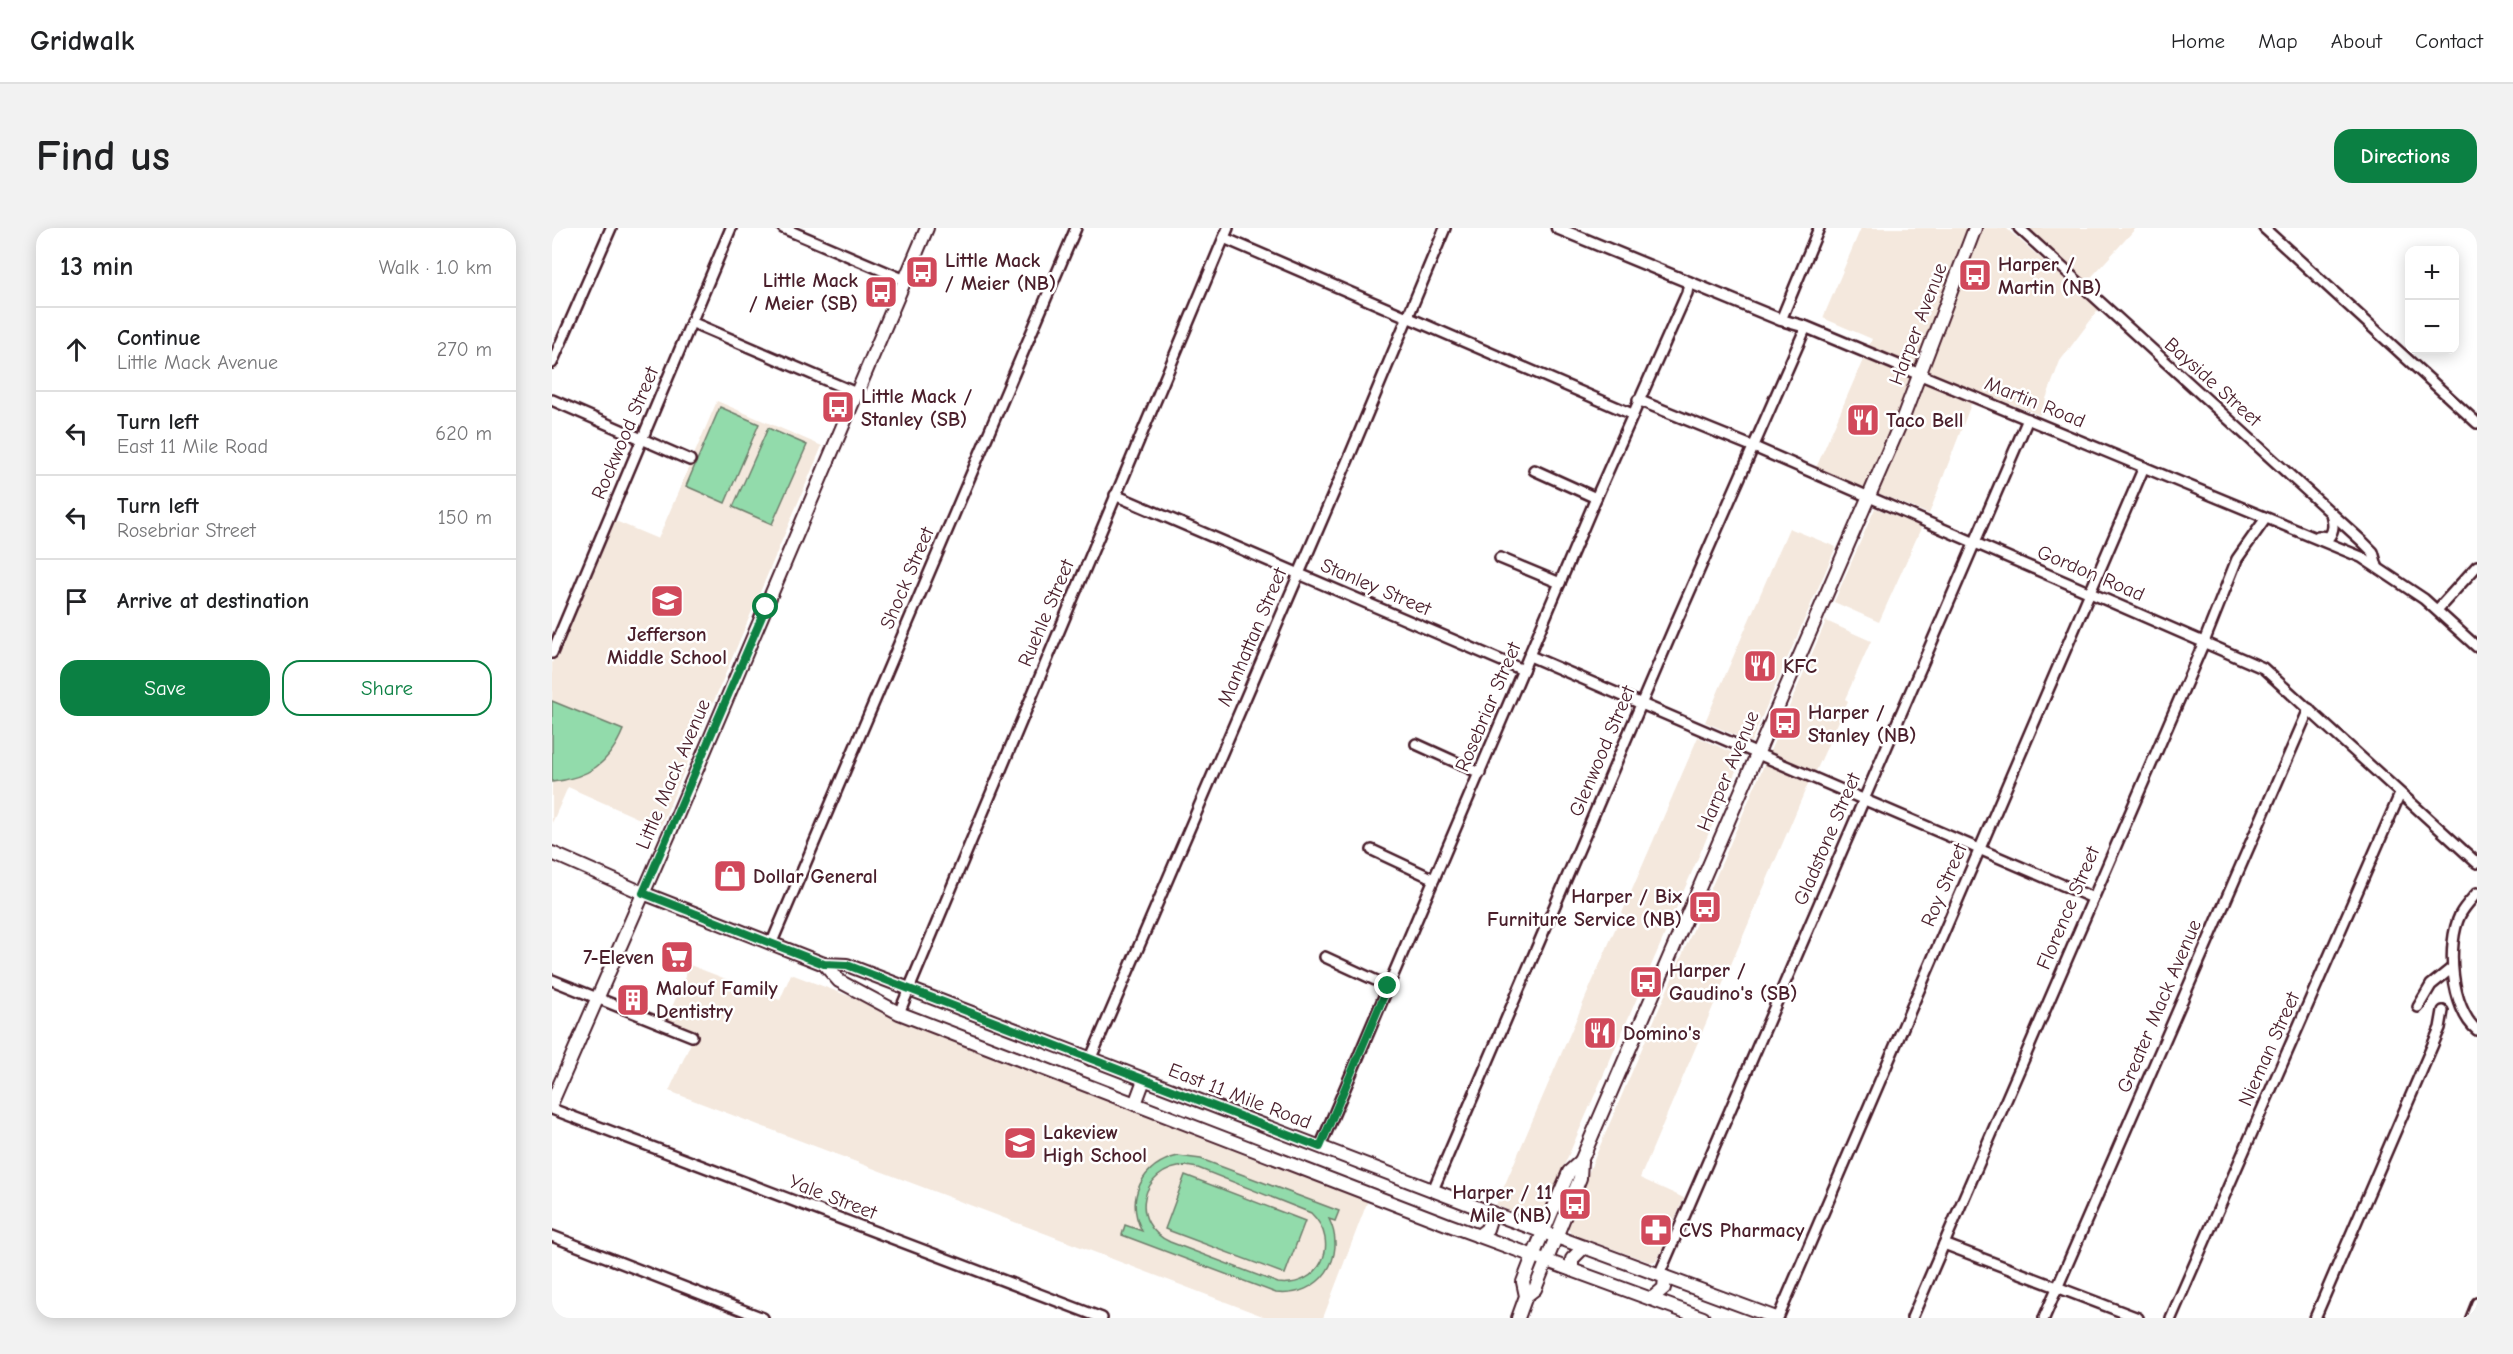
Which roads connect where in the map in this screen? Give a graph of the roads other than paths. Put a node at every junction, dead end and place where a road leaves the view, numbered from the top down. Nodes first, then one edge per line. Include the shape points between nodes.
1 (611, 228) edge
2 (731, 228) edge
3 (783, 228) edge
4 (927, 228) edge
5 (1076, 228) edge
6 (1228, 228) edge
7 (1445, 228) edge
8 (1557, 228) edge
9 (1819, 228) edge
10 (1976, 228) edge
11 (2019, 228) edge
12 (2264, 228) edge
13 (1224, 238) junction
14 (905, 280) junction
15 (1689, 282) junction
16 (1408, 318) junction
17 (1781, 320) junction
18 (691, 322) junction
19 (1806, 327) junction
20 (552, 363) edge
21 (1921, 375) junction
22 (856, 393) junction
23 (552, 400) edge
24 (1638, 400) junction
25 (1632, 414) junction
26 (2028, 419) junction
27 (2477, 423) edge
28 (643, 439) junction
29 (1754, 447) junction
30 (690, 460) dead end
31 (2144, 467) junction
32 (1534, 471) dead end
33 (1115, 495) junction
34 (1868, 497) junction
35 (1596, 498) junction
36 (2331, 513) junction
37 (2266, 518) junction
38 (2301, 532) junction
39 (1975, 544) junction
40 (1500, 558) dead end
41 (2377, 566) junction
42 (2477, 566) edge
43 (1299, 573) junction
44 (1560, 583) junction
45 (2090, 592) junction
46 (2437, 610) junction
47 (2204, 642) junction
48 (2477, 647) edge
49 (552, 652) edge
50 (1530, 656) junction
51 (1523, 670) junction
52 (1643, 704) junction
53 (2309, 709) junction
54 (1416, 744) dead end
55 (1757, 753) junction
56 (1480, 773) junction
57 (2400, 794) junction
58 (1864, 799) junction
59 (1979, 849) junction
60 (1371, 850) dead end
61 (552, 853) edge
62 (2477, 863) edge
63 (1434, 879) junction
64 (643, 893) junction
65 (2477, 893) edge
66 (2093, 898) junction
67 (771, 942) junction
68 (1325, 957) dead end
69 (824, 964) junction
70 (2452, 968) junction
71 (552, 980) edge
72 (1388, 986) junction
73 (908, 990) junction
74 (597, 1000) junction
75 (2418, 1007) dead end
76 (2442, 1011) dead end
77 (899, 1013) junction
78 (2477, 1030) edge
79 (692, 1036) dead end
80 (1042, 1041) junction
81 (1090, 1060) junction
82 (1031, 1063) junction
83 (1144, 1080) junction
84 (552, 1102) edge
85 (1135, 1104) junction
86 (552, 1109) edge
87 (1314, 1158) junction
88 (1581, 1161) junction
89 (1433, 1190) junction
90 (1492, 1213) junction
91 (1543, 1232) junction
92 (552, 1236) edge
93 (1478, 1236) junction
94 (1556, 1237) junction
95 (1944, 1244) junction
96 (1584, 1247) junction
97 (1533, 1256) junction
98 (1546, 1261) junction
99 (1572, 1270) junction
100 (1662, 1276) junction
101 (2057, 1287) junction
102 (1526, 1296) junction
103 (1651, 1299) junction
104 (2477, 1303) edge
105 (1096, 1317) edge
106 (763, 1318) edge
107 (1518, 1318) edge
108 (1703, 1318) edge
109 (1777, 1318) edge
110 (1912, 1318) edge
111 (2044, 1318) edge
112 (2138, 1318) edge
113 (2171, 1318) edge
114 (2315, 1318) edge
115 (2471, 1318) edge

1 - 20 street
2 - 18 street, Rockwood Street
3 - 14 street
4 - 14 main road, Little Mack Avenue
5 - 67 street, Shock Street
6 - 13 street, Ruehle Street
7 - 16 street, Manhattan Street
8 - 15 street, Martin Road
9 - 17 street
10 - 21 main road, Harper Avenue
11 - 36 street, Bayside Street
12 - 27 street
13 - 16 street
13 - 33 street, Ruehle Street
14 - 22 main road, Little Mack Avenue
15 - 17 street, Martin Road
15 - 24 street, Rosebriar Street
16 - 25 street
16 - 43 street, Manhattan Street
17 - 19 street, Martin Road
18 - 22 street
18 - 28 street, Rockwood Street
19 - 21 street, Martin Road
19 - 29 street, Glenwood Street
21 - 26 street, Martin Road
21 - 34 main road, Harper Avenue
22 - 64 main road, Little Mack Avenue
23 - 28 street
24 - 25 street, Rosebriar Street
24 - 29 street, Gordon Road
25 - 35 street, Rosebriar Street
26 - 31 street, Martin Road
26 - 39 street, Gladstone Street
28 - 30 street
28 - 49 street, Rockwood Street
29 - 34 street, Gordon Road
29 - 52 street, Glenwood Street
31 - 37 street, Martin Road
31 - 45 street, Roy Street
32 - 35 street
33 - 43 street, Stanley Street
33 - 73 street, Ruehle Street
34 - 39 street, Gordon Road
34 - 55 main road, Harper Avenue
35 - 44 street, Rosebriar Street
36 - 38 street via 2334,527 2329,537
36 - 41 street, Bayside Street via 2368,546
37 - 38 street, Martin Road
37 - 47 street, Florence Street via 2237,560
38 - 41 street, Martin Road
39 - 45 street, Gordon Road
39 - 58 street, Gladstone Street
40 - 44 street
41 - 46 street, Martin Road
42 - 46 street
43 - 51 street, Stanley Street
43 - 81 street, Manhattan Street
44 - 50 street, Rosebriar Street
45 - 47 street, Gordon Road
45 - 59 street, Roy Street
46 - 48 street, Martin Road
47 - 53 street, Gordon Road via 2263,668
47 - 66 street, Florence Street
50 - 51 street, Rosebriar Street
50 - 52 street
51 - 56 street, Rosebriar Street
52 - 55 street
52 - 89 street, Glenwood Street
53 - 57 street, Gordon Road
53 - 101 street, Greater Mack Avenue
54 - 56 street
55 - 58 street
55 - 88 main road, Harper Avenue
56 - 63 street, Rosebriar Street
57 - 62 street, Gordon Road
57 - 113 street, Nieman Street
58 - 59 street
58 - 100 street, Gladstone Street
59 - 66 street
59 - 109 street, Roy Street
60 - 63 street
61 - 64 main road, East 11 Mile Road
63 - 72 street, Rosebriar Street
64 - 67 main road, East 11 Mile Road
64 - 74 main road, Little Mack Avenue
65 - 70 street via 2459,916
66 - 95 street, Florence Street
67 - 69 main road, East 11 Mile Road
68 - 72 street
69 - 73 main road, East 11 Mile Road via 847,965
69 - 77 main road, East 11 Mile Road via 839,981
70 - 75 street via 2431,985
70 - 78 street via 2465,1013
71 - 74 street
72 - 87 street, Rosebriar Street
73 - 77 street, Ruehle Street
73 - 80 main road, East 11 Mile Road
74 - 79 street
74 - 84 main road, Little Mack Avenue
76 - 114 street via 2440,1028
77 - 82 main road, East 11 Mile Road
80 - 81 main road, East 11 Mile Road
80 - 82 main road via 1041,1052
81 - 83 main road, East 11 Mile Road
82 - 85 main road, East 11 Mile Road
83 - 85 main road
83 - 87 main road, East 11 Mile Road
85 - 87 main road, East 11 Mile Road
86 - 105 street, Yale Street
87 - 89 main road, East 11 Mile Road
87 - 93 main road, East 11 Mile Road
88 - 91 main road, Harper Avenue via 1569,1172
88 - 94 main road, Harper Avenue via 1580,1178
89 - 90 main road, East 11 Mile Road
90 - 91 main road, East 11 Mile Road
90 - 93 main road via 1487,1229
91 - 94 main road, East 11 Mile Road
91 - 97 main road, Harper Avenue
92 - 106 street
93 - 97 main road, East 11 Mile Road
94 - 96 main road, East 11 Mile Road
94 - 98 main road, Harper Avenue
95 - 101 street
95 - 110 street, Florence Street
96 - 99 main road via 1572,1259
96 - 100 main road, East 11 Mile Road
97 - 98 main road, East 11 Mile Road
97 - 102 main road, Harper Avenue via 1523,1282
98 - 99 main road, East 11 Mile Road
98 - 102 main road, Harper Avenue via 1535,1289
99 - 103 main road, East 11 Mile Road
100 - 103 main road via 1664,1288
100 - 109 main road, East 11 Mile Road
101 - 111 street, Greater Mack Avenue
101 - 112 street
102 - 107 main road, Harper Avenue
103 - 108 main road, East 11 Mile Road
104 - 115 street

